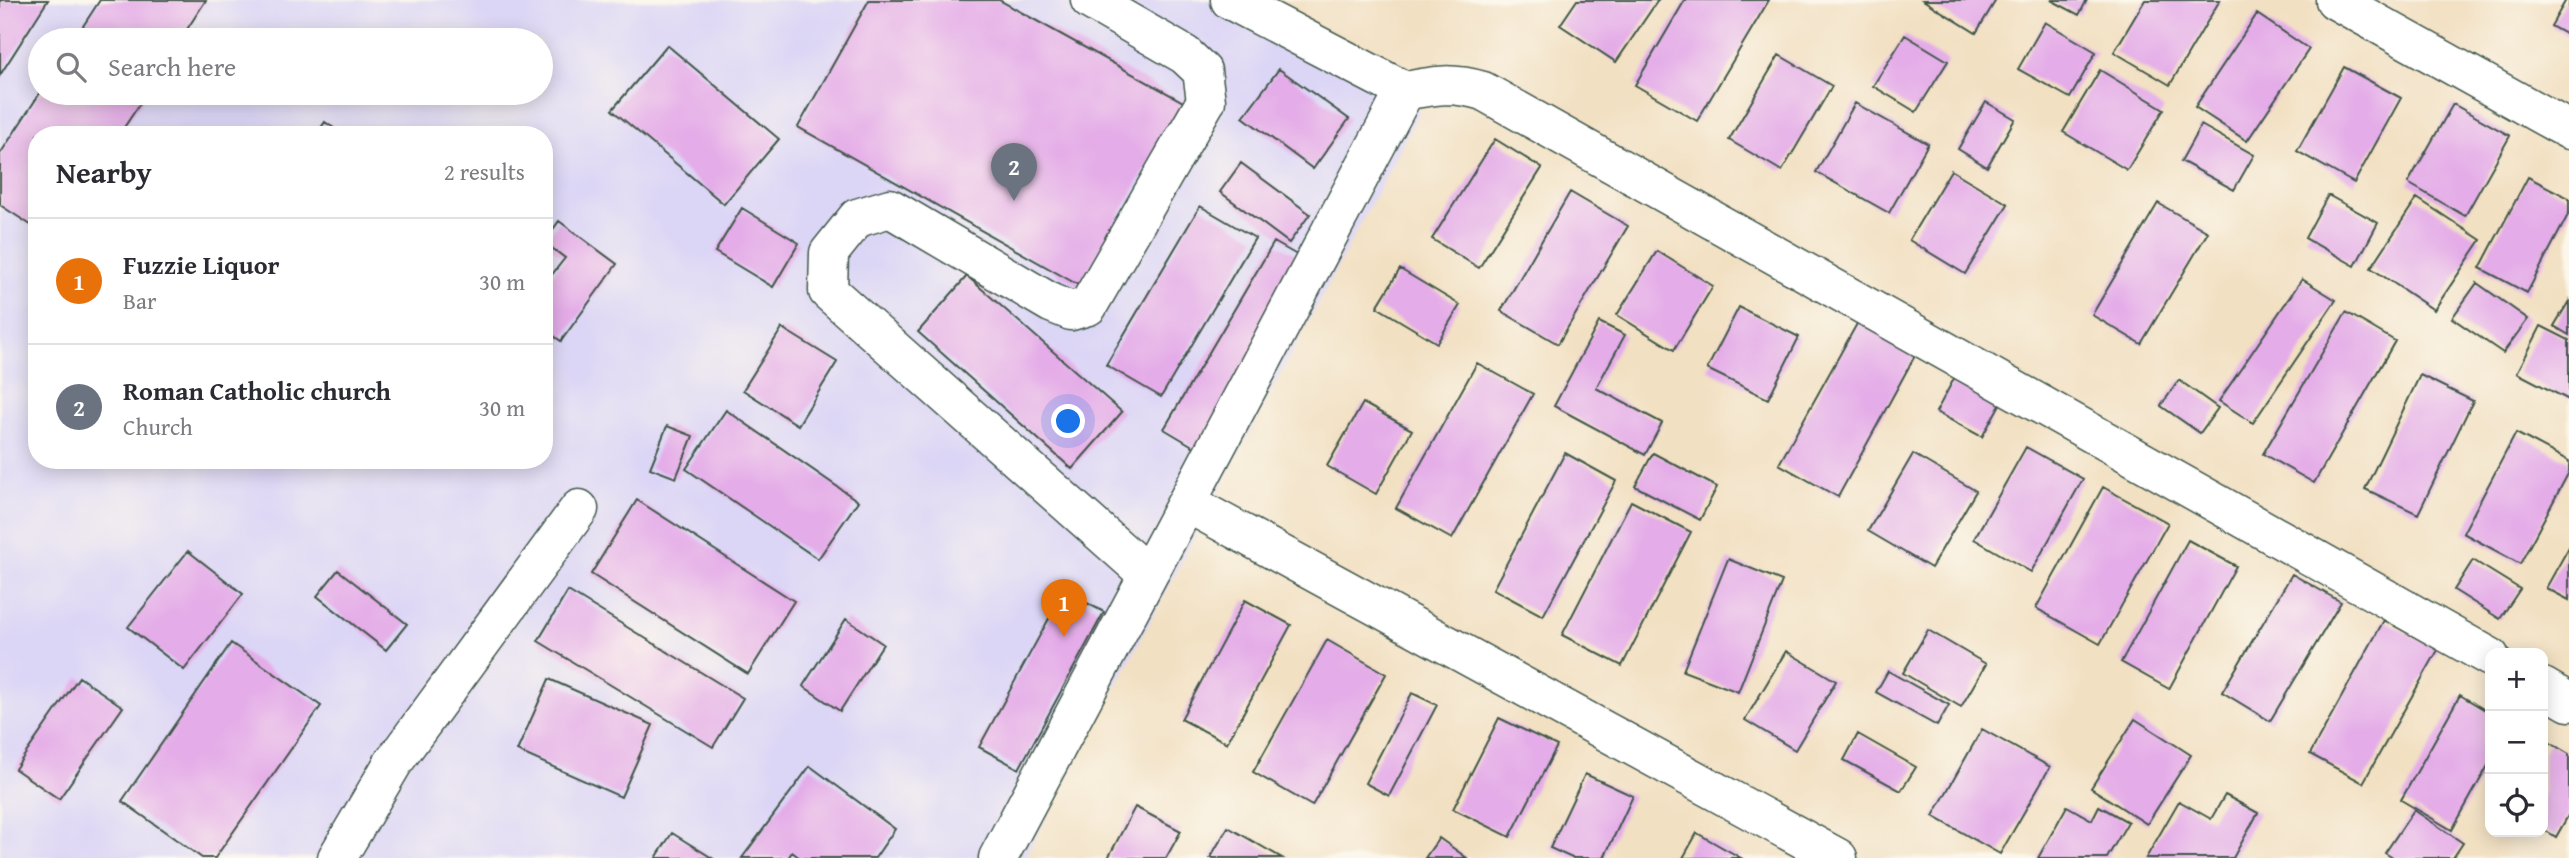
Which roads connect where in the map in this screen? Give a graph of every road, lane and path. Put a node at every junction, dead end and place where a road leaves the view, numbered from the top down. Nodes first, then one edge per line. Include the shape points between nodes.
1 (1090, 0) edge
2 (1230, 0) edge
3 (2335, 0) edge
4 (1405, 91) junction
5 (2569, 130) edge
6 (1187, 502) junction
7 (579, 509) dead end
8 (1147, 574) junction
9 (2485, 654) edge
10 (2548, 690) edge
11 (2569, 702) edge
12 (337, 858) edge
13 (998, 858) edge
14 (1838, 858) edge

1 - 8 street via 1185,55 1202,71 1206,101 1088,306 1071,311 1051,303 890,208 857,218 830,253 828,291
2 - 4 street
3 - 5 street
4 - 6 street
4 - 9 street via 1460,84 1483,91
6 - 8 street
6 - 14 street
7 - 12 street via 393,763
8 - 13 street
10 - 11 street

